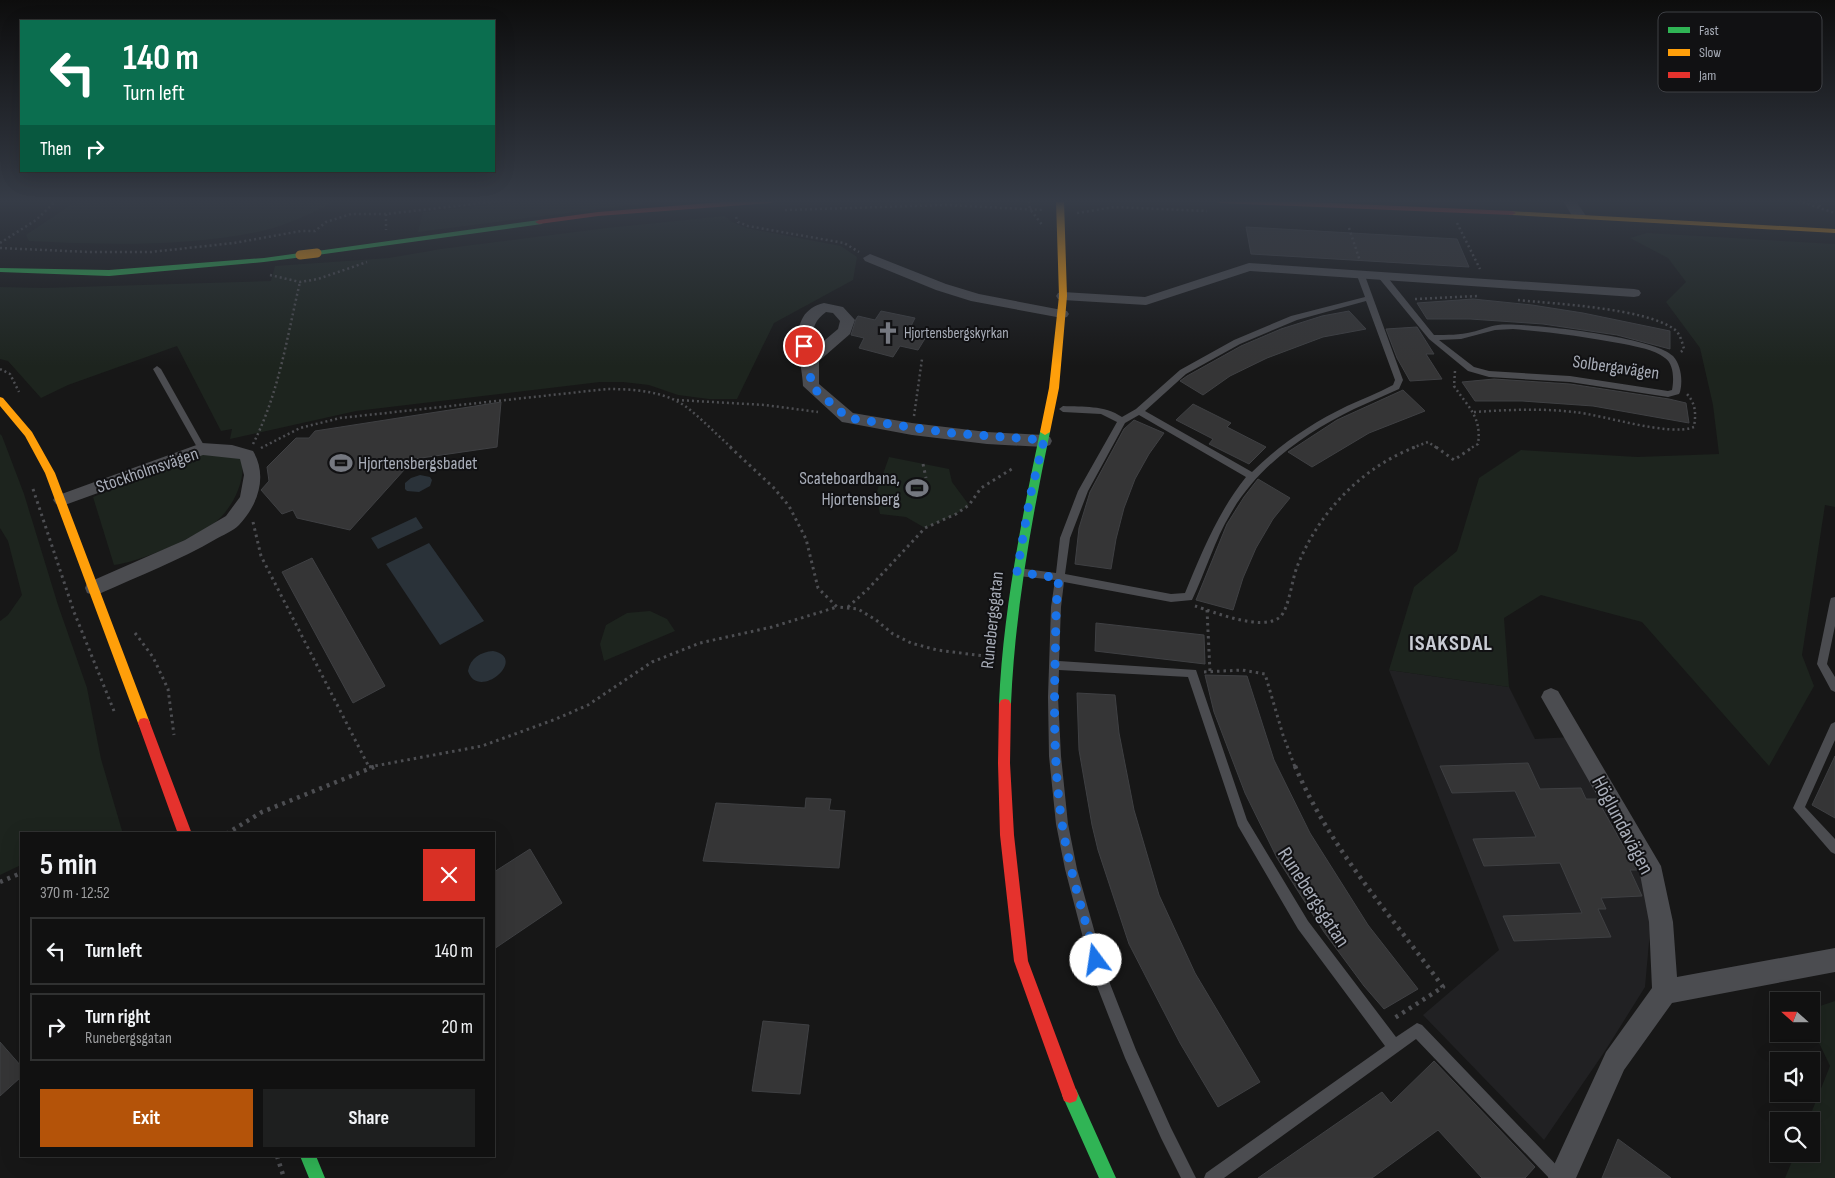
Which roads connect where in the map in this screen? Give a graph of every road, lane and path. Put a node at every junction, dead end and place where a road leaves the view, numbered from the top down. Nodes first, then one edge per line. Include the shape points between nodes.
1 (293, 256) edge
2 (866, 256) edge
3 (1061, 256) edge
4 (1357, 256) edge
5 (8, 258) dead end
6 (870, 258) joint
7 (368, 262) dead end
8 (159, 268) junction
9 (0, 270) edge
10 (262, 273) dead end
11 (1362, 274) junction
12 (1381, 275) junction
13 (300, 282) junction
14 (1634, 293) dead end
15 (1485, 295) dead end
16 (1063, 296) junction
17 (1369, 298) junction
18 (1402, 299) junction
19 (1062, 314) junction
20 (1432, 337) junction
21 (922, 359) dead end
22 (1459, 361) junction
23 (157, 368) dead end
24 (810, 368) dead end
25 (1678, 386) junction
26 (0, 400) edge
27 (676, 400) junction
28 (1063, 409) dead end
29 (1139, 411) junction
30 (1473, 412) junction
31 (848, 418) junction
32 (1122, 421) junction
33 (912, 429) junction
34 (1038, 440) junction
35 (202, 449) junction
36 (247, 455) junction
37 (923, 464) dead end
38 (1253, 477) junction
39 (926, 478) dead end
40 (33, 488) dead end
41 (248, 498) junction
42 (62, 500) junction
43 (1017, 572) junction
44 (1059, 578) junction
45 (94, 588) junction
46 (1171, 598) junction
47 (1835, 601) edge
48 (837, 607) junction
49 (848, 608) junction
50 (1208, 610) junction
51 (985, 656) dead end
52 (1055, 665) junction
53 (1210, 672) junction
54 (1192, 674) junction
55 (1835, 687) edge
56 (1551, 697) dead end
57 (116, 718) dead end
58 (1835, 727) edge
59 (369, 767) junction
60 (184, 832) edge
61 (229, 832) edge
62 (1835, 848) edge
63 (20, 873) edge
64 (0, 882) edge
65 (1835, 960) edge
66 (1665, 992) junction
67 (1380, 1028) junction
68 (1395, 1047) junction
69 (277, 1157) edge
70 (308, 1157) edge
71 (284, 1178) edge
72 (317, 1178) edge
73 (1108, 1178) edge
74 (1189, 1178) edge
75 (1210, 1178) edge
76 (1560, 1178) edge

1 - 8 main road, bridge
2 - 6 path
3 - 16 main road, Runebergsgatan
4 - 11 path
5 - 8 main road
6 - 19 street via 976,298
7 - 13 path
8 - 9 main road via 94,274
10 - 13 path
11 - 12 street
11 - 16 street via 1249,267 1146,301
11 - 17 lane
12 - 14 street
12 - 18 lane, Solbergavägen
13 - 36 path via 274,398 263,428
15 - 18 path
16 - 19 main road, Runebergsgatan
17 - 29 lane via 1294,318 1237,342 1183,372
17 - 38 lane via 1399,380 1396,387 1345,410 1286,445
18 - 20 lane, Solbergavägen
19 - 34 main road, Runebergsgatan via 1054,388
20 - 22 lane, Solbergavägen
20 - 25 lane, Solbergavägen via 1460,337 1499,327 1520,327 1640,346 1667,355 1674,362
21 - 33 path
22 - 25 lane, Solbergavägen via 1471,370 1488,374 1570,379 1668,394 1676,392
22 - 30 path via 1454,372 1454,386
23 - 35 lane
24 - 31 street via 811,386
25 - 30 path via 1694,404 1694,427 1688,430 1570,413
26 - 42 main road via 17,417 45,461
27 - 31 path via 796,408
27 - 36 path via 638,390 595,389 340,418 300,428
27 - 48 path via 774,486 789,506 806,539 818,588
28 - 32 lane via 1103,411
29 - 32 lane
29 - 38 lane
30 - 50 path via 1478,417 1481,430 1478,444 1466,454 1454,460 1428,442 1418,445 1358,480 1335,502 1303,553 1279,618 1253,621
31 - 33 street
32 - 44 lane via 1083,490 1065,538
33 - 34 street
34 - 43 main road, Runebergsgatan
34 - 49 path via 1015,468 981,488 969,505 925,528
35 - 36 street, Stockholmsvägen via 232,450
35 - 42 street, Stockholmsvägen
36 - 41 street via 253,475
37 - 39 path
38 - 46 lane via 1228,509 1188,597
40 - 57 path via 74,612
41 - 45 street via 232,521 191,546
41 - 59 path via 261,556
42 - 45 main road
43 - 44 lane
43 - 73 main road, Runebergsgatan via 1006,660 1004,763 1007,835 1021,961 1069,1094
44 - 46 lane
44 - 52 lane
45 - 60 main road
46 - 50 path
47 - 55 lane via 1822,664
48 - 49 path
48 - 59 path via 772,627 700,643 652,662 588,705 482,746
49 - 51 path via 858,609 911,643
50 - 53 path
52 - 54 lane
52 - 74 lane via 1055,756 1062,824 1071,868 1100,976 1130,1053
53 - 54 path
53 - 67 path via 1244,670 1265,674 1296,770 1315,806 1376,900 1443,987
54 - 67 lane, Runebergsgatan via 1242,822 1303,925
56 - 66 street, Höglundavägen via 1650,866 1661,922
58 - 62 lane via 1799,808
59 - 61 path via 262,812
63 - 64 path
65 - 66 street
66 - 76 street via 1615,1061
67 - 68 lane, Runebergsgatan
68 - 75 lane
68 - 76 lane via 1417,1030
69 - 71 path
70 - 72 main road

